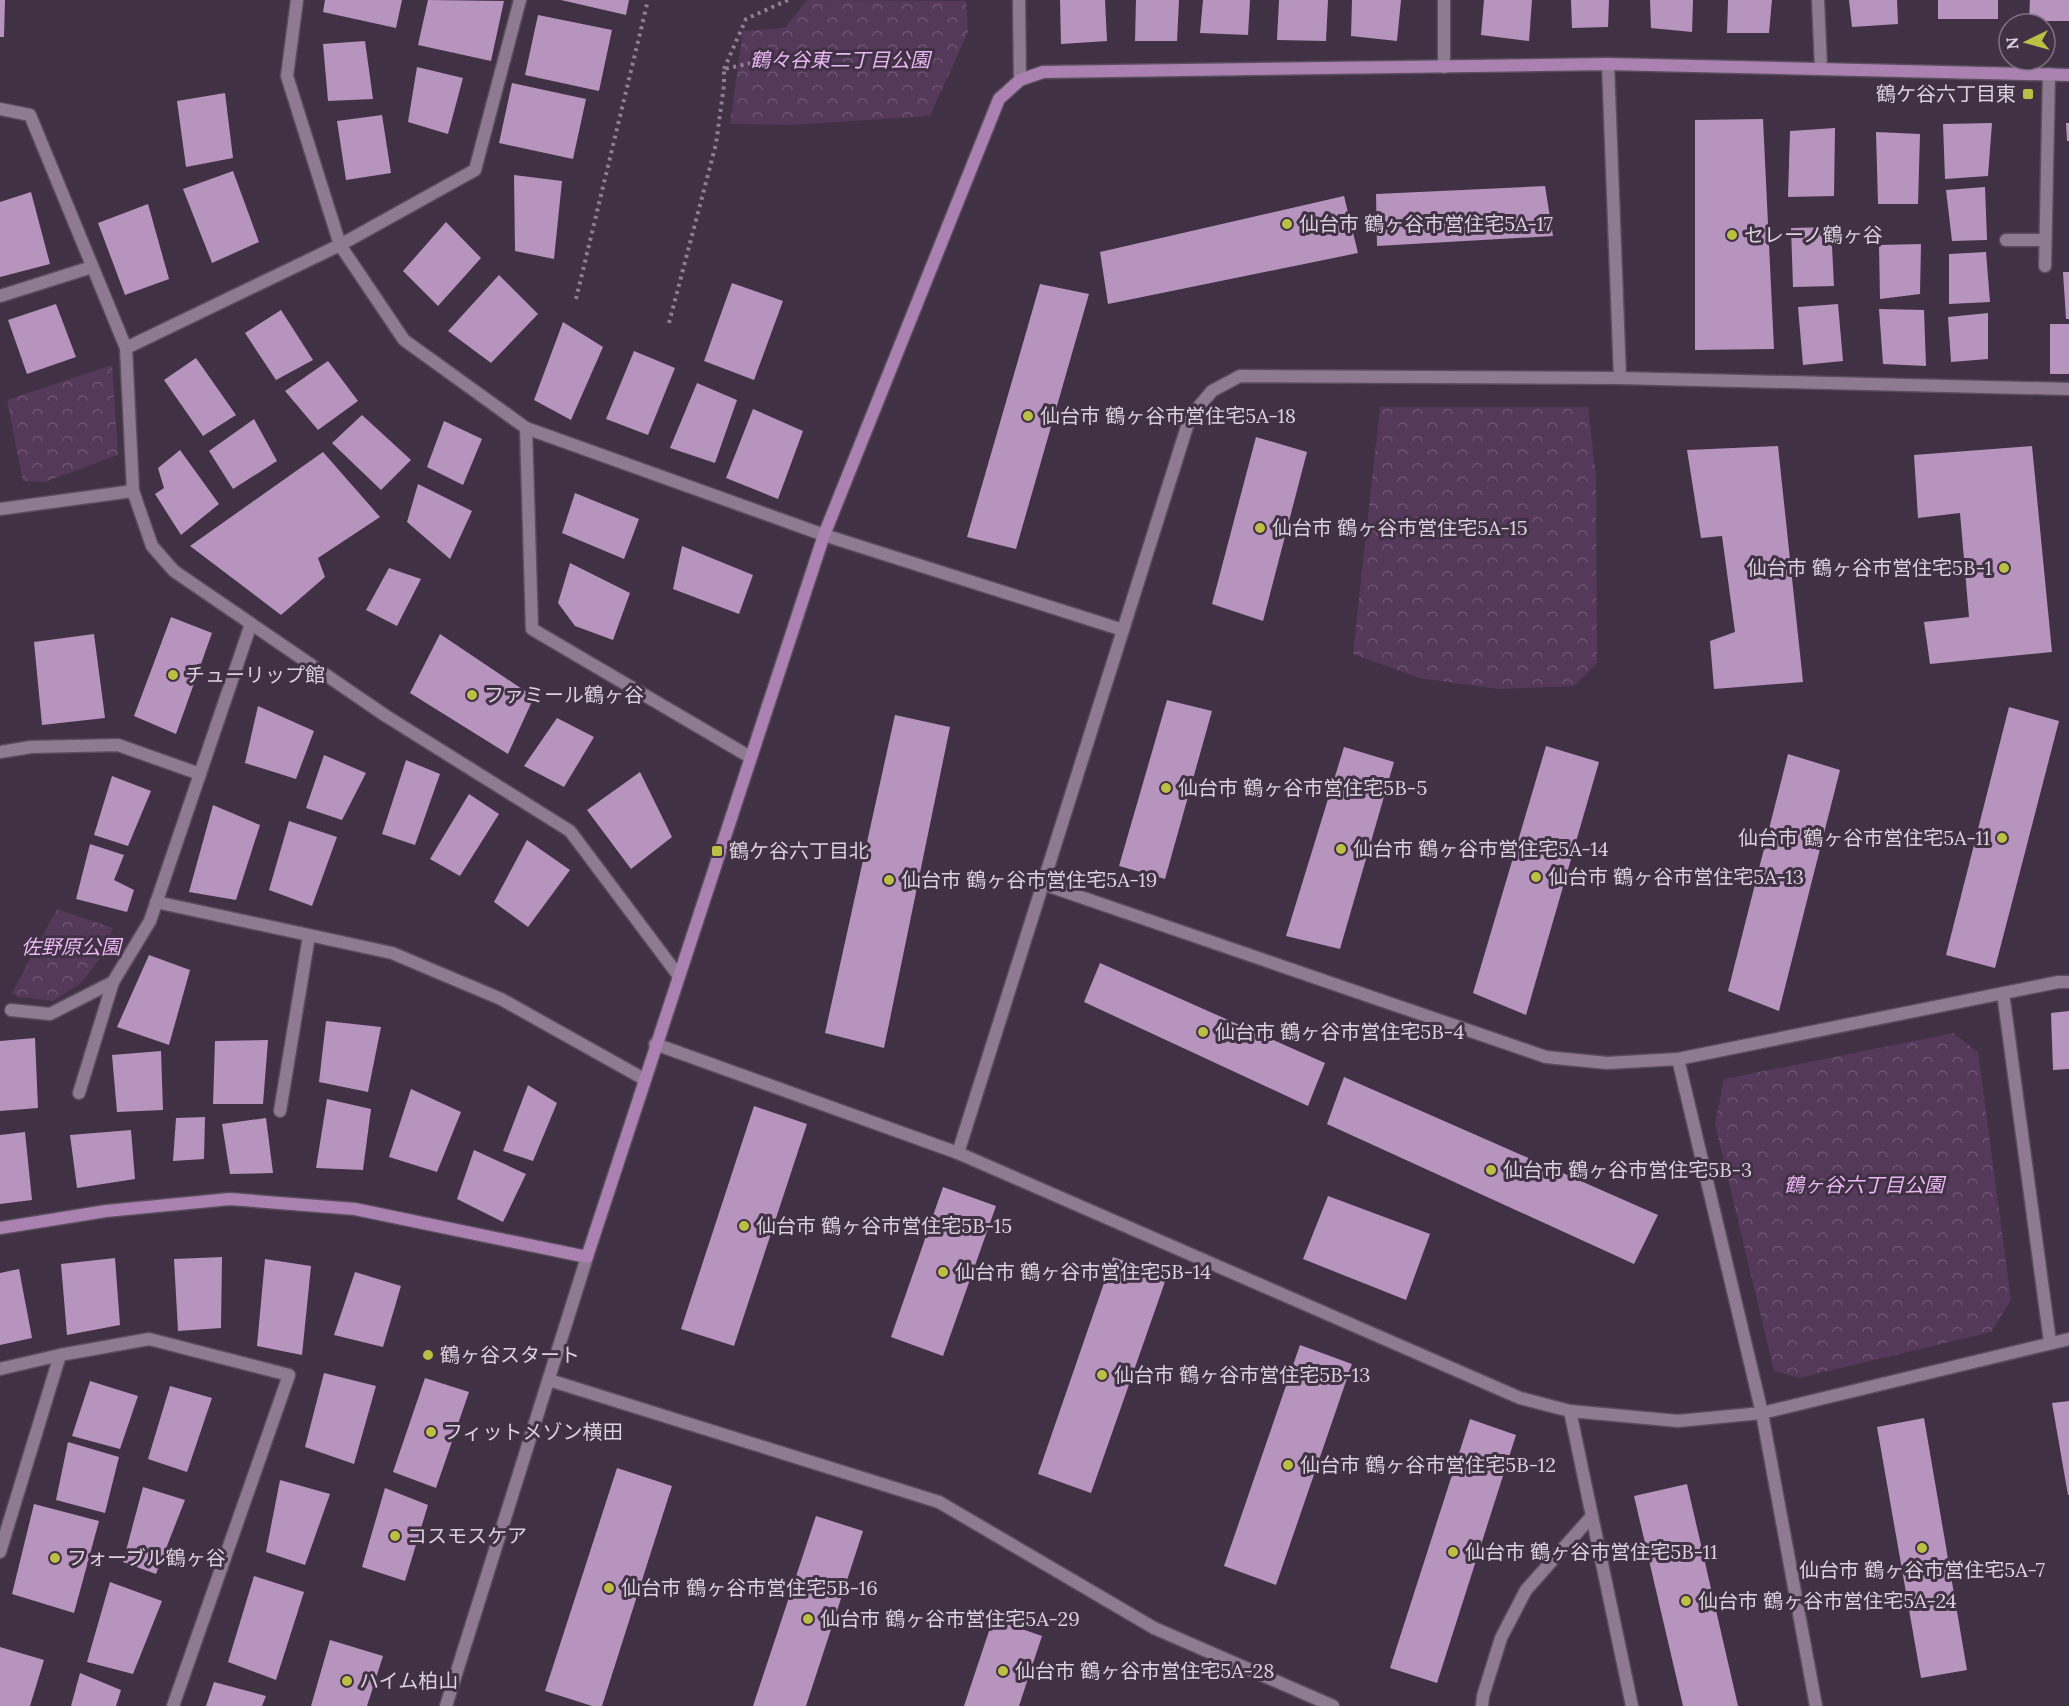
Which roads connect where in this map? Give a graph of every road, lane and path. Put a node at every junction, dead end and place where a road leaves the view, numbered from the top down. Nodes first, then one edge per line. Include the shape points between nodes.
1 (297, 0) edge
2 (520, 0) edge
3 (648, 0) edge
4 (788, 0) edge
5 (1019, 0) edge
6 (1444, 0) edge
7 (1818, 0) edge
8 (789, 55) dead end
9 (1608, 64) junction
10 (1444, 67) junction
11 (1821, 68) junction
12 (724, 69) junction
13 (2049, 74) junction
14 (2069, 75) edge
15 (1020, 80) junction
16 (0, 109) edge
17 (2006, 240) dead end
18 (2045, 240) junction
19 (340, 245) junction
20 (2045, 266) dead end
21 (92, 267) junction
22 (0, 296) edge
23 (576, 299) dead end
24 (669, 323) dead end
25 (126, 348) junction
26 (1620, 378) junction
27 (2069, 388) edge
28 (526, 428) junction
29 (133, 491) junction
30 (0, 509) edge
31 (824, 535) junction
32 (251, 624) junction
33 (1123, 630) junction
34 (0, 752) edge
35 (750, 757) junction
36 (200, 774) junction
37 (1043, 884) junction
38 (156, 902) junction
39 (309, 936) junction
40 (678, 975) junction
41 (113, 982) junction
42 (2069, 982) edge
43 (2004, 993) junction
44 (11, 1010) dead end
45 (655, 1044) junction
46 (1678, 1059) junction
47 (644, 1079) junction
48 (79, 1093) dead end
49 (280, 1111) dead end
50 (958, 1153) junction
51 (0, 1228) edge
52 (587, 1257) junction
53 (2069, 1339) edge
54 (2050, 1342) junction
55 (60, 1355) junction
56 (0, 1369) edge
57 (549, 1380) junction
58 (1570, 1411) junction
59 (1762, 1413) junction
60 (1592, 1516) junction
61 (0, 1552) edge
62 (173, 1706) edge
63 (446, 1706) edge
64 (1333, 1706) edge
65 (1482, 1706) edge
66 (1632, 1706) edge
67 (1816, 1706) edge

1 - 19 street via 287,76
2 - 19 street via 475,170
3 - 23 path
4 - 12 path via 746,19
5 - 15 street
6 - 10 street
7 - 11 street
8 - 12 path
9 - 10 street
9 - 11 street
9 - 26 street
10 - 15 street via 1043,72
11 - 13 street
12 - 24 path via 716,144
13 - 14 street
13 - 18 street
15 - 31 street via 999,99
16 - 21 street via 30,115
17 - 18 street
18 - 20 street
19 - 25 street
19 - 28 street via 404,340
21 - 22 street
21 - 25 street
25 - 29 street
26 - 27 street
26 - 33 street via 1240,376 1212,391 1190,417
28 - 31 street
28 - 35 street via 532,629
29 - 30 street
29 - 32 street via 152,546 174,571
31 - 33 street
31 - 35 street
32 - 36 street
32 - 40 street via 386,716 570,831
33 - 37 street
34 - 36 street via 31,747 118,745
35 - 40 street
36 - 38 street
37 - 46 street via 1546,1057 1607,1063
37 - 50 street
38 - 39 street
38 - 41 street via 150,921
39 - 47 street via 392,953 501,999
39 - 49 street
40 - 45 street
41 - 44 street via 50,1014
41 - 48 street
42 - 43 street
43 - 46 street
43 - 54 street
45 - 47 street
45 - 50 street
46 - 59 street
47 - 52 street
50 - 58 street via 1520,1398
51 - 52 street via 106,1211 230,1199 355,1209
52 - 57 street
53 - 54 street
54 - 59 street
55 - 56 street
55 - 61 street
55 - 62 street via 148,1339 289,1375
57 - 63 street
57 - 64 street via 939,1502 1154,1628
58 - 59 street via 1678,1421
58 - 60 street
59 - 67 street
60 - 65 street via 1526,1590 1501,1638
60 - 66 street

